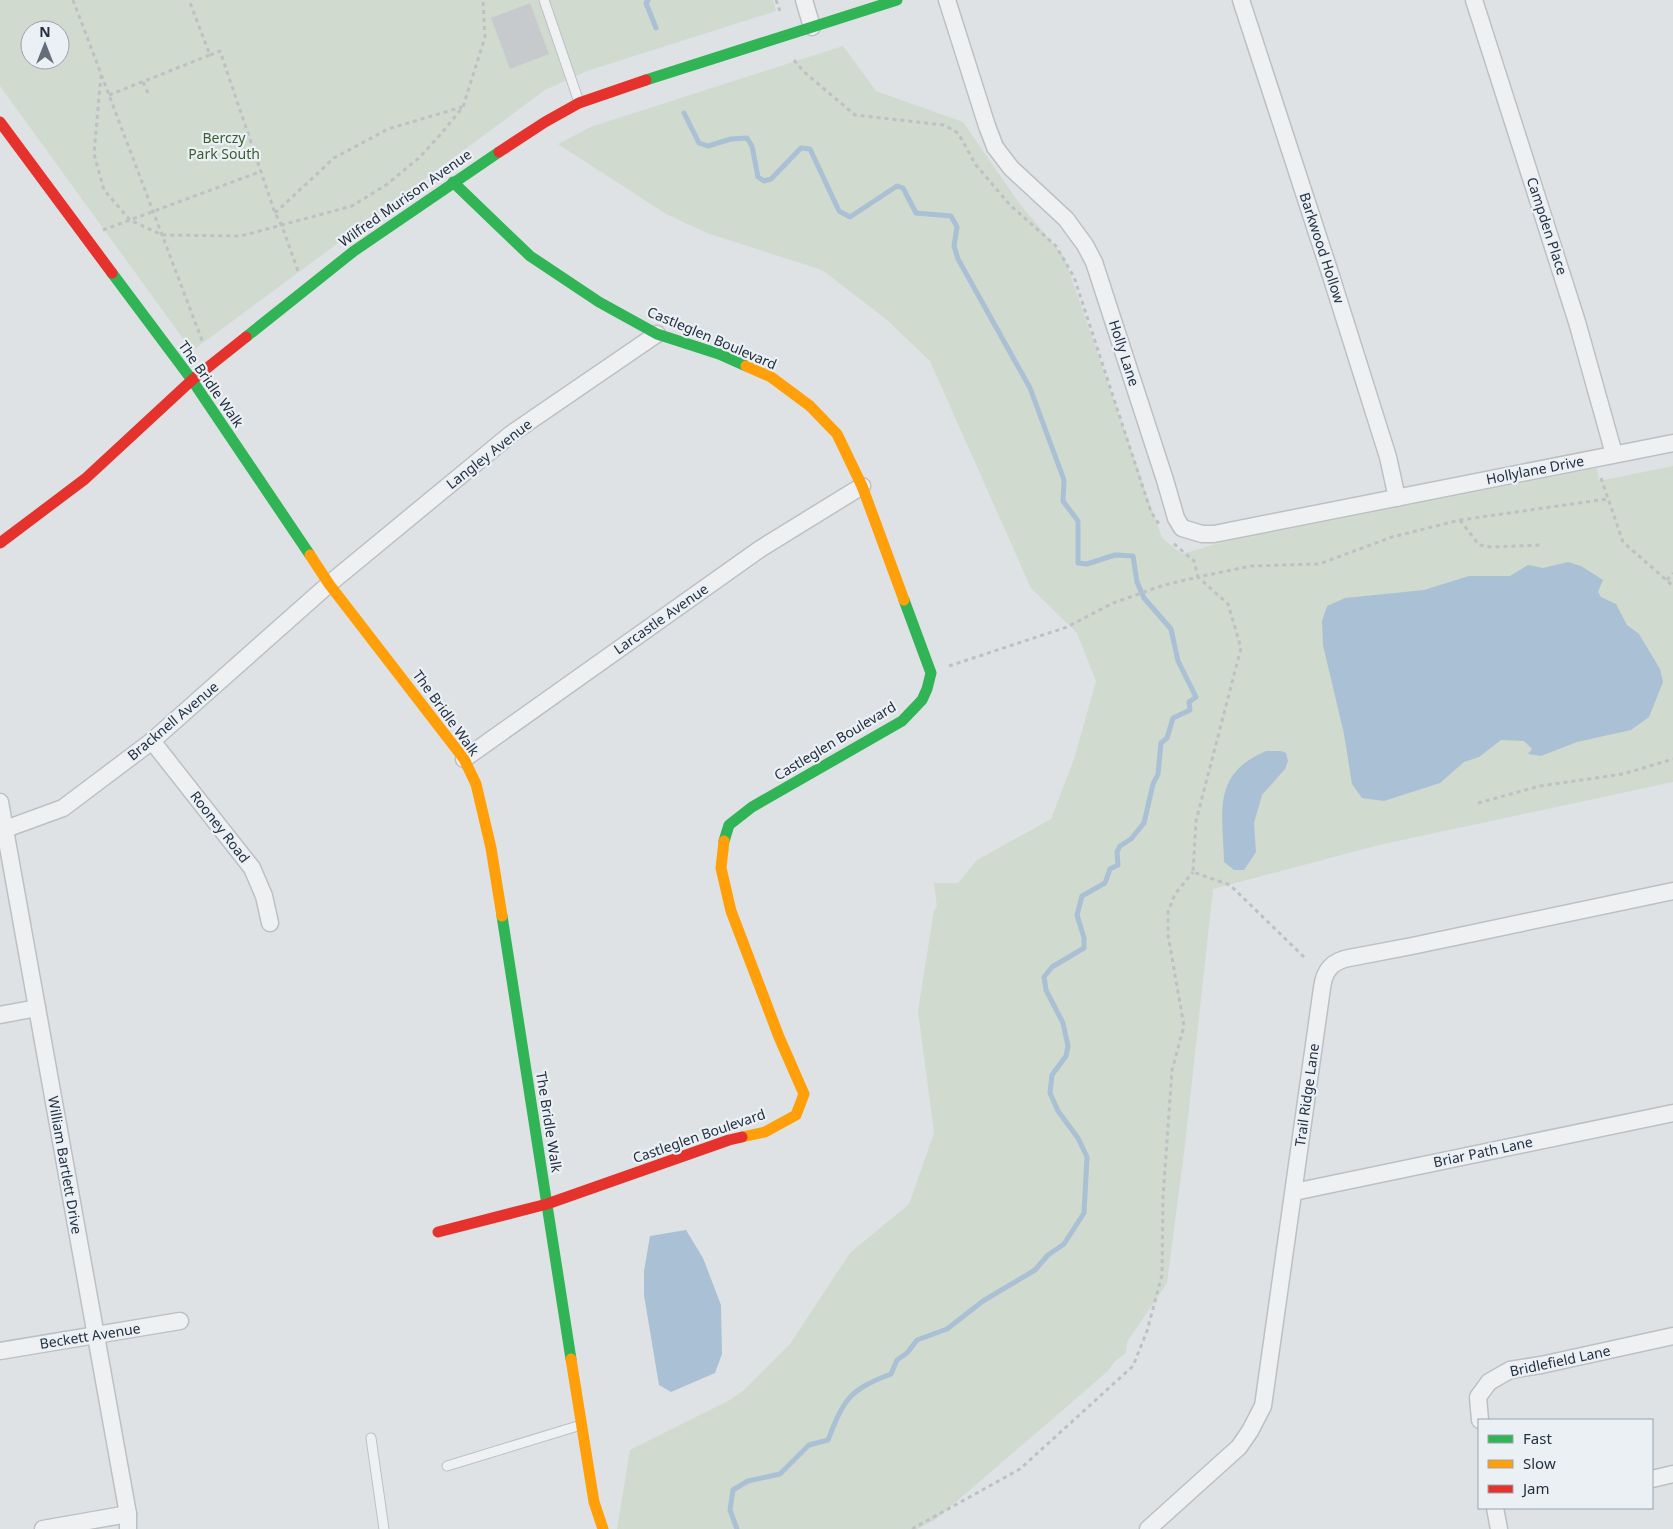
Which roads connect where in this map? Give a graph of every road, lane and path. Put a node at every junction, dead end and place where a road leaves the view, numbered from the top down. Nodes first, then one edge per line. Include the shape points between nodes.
1 (73, 0) edge
2 (189, 0) edge
3 (483, 0) edge
4 (544, 0) edge
5 (776, 0) edge
6 (804, 0) edge
7 (897, 0) edge
8 (946, 0) edge
9 (1241, 0) edge
10 (1474, 0) edge
11 (780, 12) dead end
12 (812, 27) junction
13 (210, 55) junction
14 (794, 60) dead end
15 (101, 75) junction
16 (143, 82) junction
17 (109, 95) junction
18 (149, 95) dead end
19 (580, 103) junction
20 (463, 107) junction
21 (0, 122) edge
22 (262, 171) junction
23 (453, 182) junction
24 (153, 211) junction
25 (275, 213) junction
26 (130, 220) junction
27 (282, 226) junction
28 (162, 235) junction
29 (85, 236) junction
30 (305, 289) junction
31 (657, 334) junction
32 (203, 343) dead end
33 (192, 380) junction
34 (1673, 443) edge
35 (1614, 454) junction
36 (1601, 478) dead end
37 (862, 486) junction
38 (1396, 498) junction
39 (1607, 499) junction
40 (1460, 520) junction
41 (1162, 527) dead end
42 (1172, 542) dead end
43 (0, 543) edge
44 (1541, 545) dead end
45 (1673, 573) edge
46 (1198, 577) junction
47 (1667, 580) junction
48 (329, 584) junction
49 (1673, 586) edge
50 (931, 672) junction
51 (152, 741) junction
52 (464, 759) junction
53 (1673, 759) edge
54 (0, 802) edge
55 (1478, 803) dead end
56 (2, 830) edge
57 (1193, 872) junction
58 (1673, 891) edge
59 (270, 923) dead end
60 (1304, 957) dead end
61 (37, 1008) junction
62 (0, 1015) edge
63 (1673, 1113) edge
64 (1294, 1192) junction
65 (547, 1204) junction
66 (438, 1232) dead end
67 (180, 1321) dead end
68 (96, 1335) junction
69 (1673, 1336) edge
70 (0, 1351) edge
71 (1480, 1419) edge
72 (581, 1425) junction
73 (371, 1438) dead end
74 (447, 1466) dead end
75 (1673, 1474) edge
76 (1653, 1480) edge
77 (1495, 1509) edge
78 (128, 1521) edge
79 (43, 1529) edge
80 (384, 1529) edge
81 (603, 1529) edge
82 (912, 1529) edge
83 (1148, 1529) edge
84 (1499, 1529) edge

1 - 15 path
2 - 13 path
3 - 20 path via 485,37
4 - 19 lane
5 - 11 path
6 - 12 street
7 - 12 street, Wilfred Murison Avenue
8 - 38 street, Holly Lane via 996,147 1011,168 1066,219 1094,262 1176,518 1182,528 1214,534
9 - 38 street, Barkwood Hollow via 1388,457
10 - 35 street, Campden Place via 1577,322
12 - 19 street, Wilfred Murison Avenue
13 - 16 path
13 - 22 path via 220,51
14 - 41 path via 855,114 944,125 958,134 976,165 1010,205 1056,246 1074,277 1151,512
15 - 17 path
15 - 26 path via 94,154 104,190
16 - 17 path
16 - 18 path
17 - 24 path
19 - 23 street, Wilfred Murison Avenue
20 - 25 path via 388,130 334,158
20 - 27 path via 420,157 386,185 352,206
21 - 29 street, The Bridle Walk
22 - 24 path
22 - 25 path
23 - 30 street, Wilfred Murison Avenue
23 - 31 street, Castleglen Boulevard via 530,256 598,302
24 - 26 path
24 - 28 path
25 - 27 path
26 - 28 path
26 - 29 path
27 - 28 path via 242,236
27 - 30 path
28 - 32 path
29 - 33 street, The Bridle Walk
30 - 33 street, Wilfred Murison Avenue
31 - 37 street, Castleglen Boulevard via 719,354 771,377 810,406 837,434
31 - 48 street, Langley Avenue via 511,434
33 - 43 street, Wilfred Murison Avenue via 85,479
33 - 48 street, The Bridle Walk
34 - 35 street, Hollylane Drive
35 - 38 street, Hollylane Drive
36 - 39 path
37 - 50 street, Castleglen Boulevard
37 - 52 street, Larcastle Avenue via 760,549
39 - 40 path
39 - 47 path via 1623,542
40 - 44 path via 1479,545
40 - 46 path via 1392,537 1319,564 1251,566
42 - 46 path via 1194,561
45 - 47 path
46 - 50 path via 1132,596 1067,627
46 - 57 path via 1228,604 1241,648 1196,821
47 - 49 path
48 - 51 street, Bracknell Avenue
48 - 52 street, The Bridle Walk
50 - 65 street, Castleglen Boulevard via 929,690 902,721 752,807 729,825 725,838 721,868 731,911 804,1094 796,1114 765,1132 729,1140
51 - 56 street, Bracknell Avenue via 63,808
51 - 59 street, Rooney Road via 252,868 264,896
52 - 65 street, The Bridle Walk via 476,784 491,848
53 - 55 path via 1623,774 1540,786
54 - 56 street, William Bartlett Drive
56 - 61 street, William Bartlett Drive
57 - 60 path via 1230,885
57 - 82 path via 1175,894 1168,912 1168,935 1184,1026 1172,1070 1163,1198 1162,1275 1147,1331 1133,1366 1020,1469
58 - 64 street, Trail Ridge Lane via 1342,959 1329,967 1322,982
61 - 62 street
61 - 68 street, William Bartlett Drive
63 - 64 street, Briar Path Lane
64 - 83 street, Trail Ridge Lane via 1263,1406 1239,1447
65 - 66 street, Castleglen Boulevard
65 - 72 street, The Bridle Walk
67 - 68 street, Beckett Avenue
68 - 70 street, Beckett Avenue
68 - 78 street, William Bartlett Drive
69 - 71 street, Bridlefield Lane via 1510,1370 1489,1382 1478,1397
72 - 74 lane
72 - 81 street, The Bridle Walk via 594,1502
73 - 80 lane
75 - 76 street
77 - 84 street
78 - 79 street

